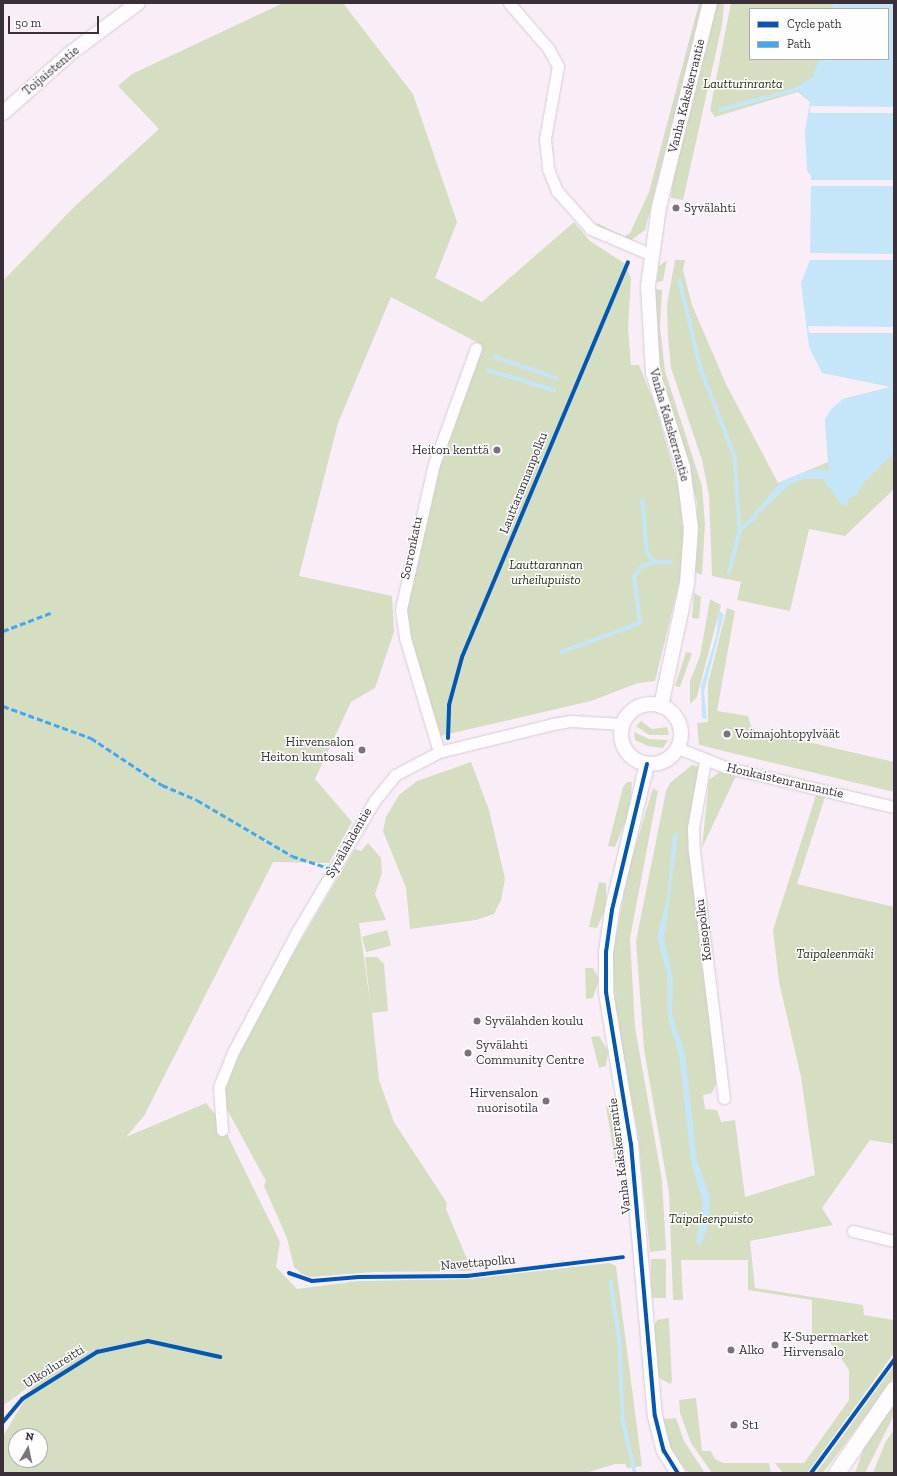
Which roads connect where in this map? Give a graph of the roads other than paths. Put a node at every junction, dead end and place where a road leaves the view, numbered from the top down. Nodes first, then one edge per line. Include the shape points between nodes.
1 (138, 3) edge
2 (509, 3) edge
3 (710, 3) edge
4 (3, 113) edge
5 (650, 254) junction
6 (476, 348) dead end
7 (661, 706) junction
8 (623, 724) junction
9 (678, 748) junction
10 (440, 752) junction
11 (705, 762) junction
12 (646, 764) junction
13 (894, 807) edge
14 (724, 1098) dead end
15 (222, 1130) dead end
16 (853, 1231) dead end
17 (894, 1241) edge
18 (894, 1390) edge
19 (851, 1452) junction
20 (678, 1473) edge
21 (836, 1473) edge
22 (843, 1473) edge

1 - 4 street, Toijaistentie via 72,52
2 - 5 street via 548,48 558,66 545,139 548,169 557,191 591,229
3 - 5 street, Vanha Kakskerrantie via 658,206
5 - 7 street, Vanha Kakskerrantie via 649,351 657,390 683,467 691,528 687,584
6 - 10 street, Sorronkatu via 430,479 401,609 405,638
7 - 8 street via 638,708
7 - 9 street via 673,714 680,727
8 - 10 street, Syvälahdentie via 570,721
8 - 12 street via 624,746 633,758
9 - 11 street, Honkaistenrannantie
9 - 12 street via 661,763
10 - 15 street, Syvälahdentie via 408,766 384,786 298,930 223,1073 219,1086
11 - 13 street, Honkaistenrannantie
11 - 14 street, Koisopolku via 693,828 694,851
12 - 20 street, Vanha Kakskerrantie via 611,915 606,952 606,992 631,1144 655,1416 664,1451
16 - 17 street
18 - 19 main road
19 - 21 main road
19 - 22 main road

